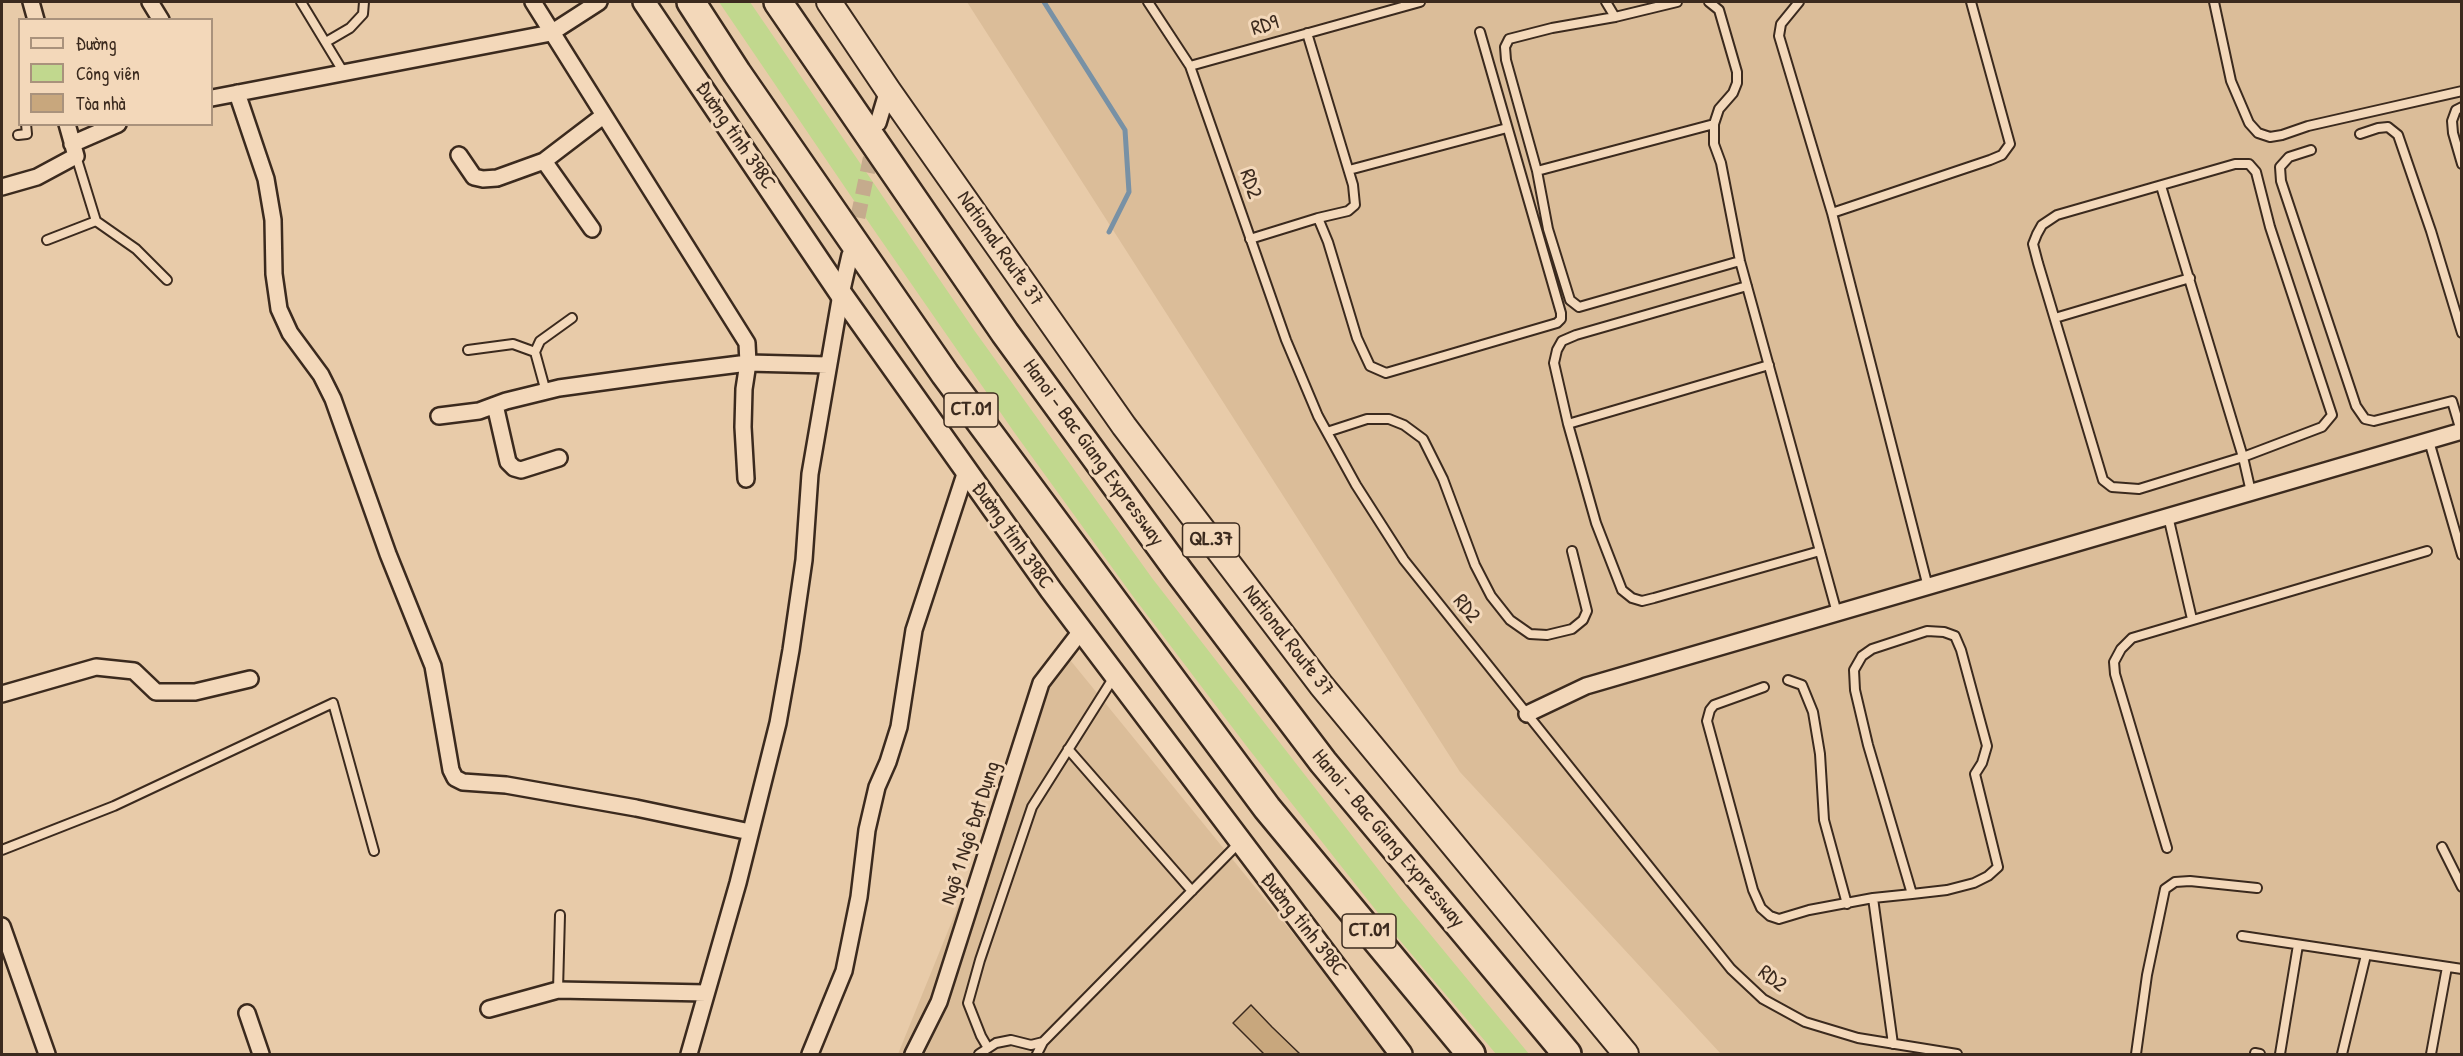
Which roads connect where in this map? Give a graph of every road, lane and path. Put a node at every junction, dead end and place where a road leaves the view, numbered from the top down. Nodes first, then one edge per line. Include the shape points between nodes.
1 (31, 2) edge
2 (150, 2) edge
3 (301, 2) edge
4 (364, 2) edge
5 (533, 2) edge
6 (599, 2) edge
7 (644, 2) edge
8 (691, 2) edge
9 (778, 2) edge
10 (829, 2) edge
11 (1148, 2) edge
12 (1420, 2) edge
13 (1606, 2) edge
14 (1677, 2) edge
15 (1709, 2) edge
16 (1799, 2) edge
17 (1971, 2) edge
18 (2214, 2) edge
19 (1615, 17) junction
20 (35, 18) edge
21 (160, 18) edge
22 (1480, 32) dead end
23 (551, 33) junction
24 (1307, 33) junction
25 (326, 42) junction
26 (1190, 66) junction
27 (344, 73) junction
28 (888, 90) junction
29 (2462, 91) edge
30 (237, 93) junction
31 (213, 98) edge
32 (2462, 107) edge
33 (603, 116) junction
34 (878, 123) tunnel mouth
35 (1714, 124) junction
36 (26, 126) edge
37 (68, 126) edge
38 (115, 126) edge
39 (1507, 128) junction
40 (2360, 134) dead end
41 (18, 135) dead end
42 (74, 150) junction
43 (2311, 150) dead end
44 (459, 154) dead end
45 (544, 160) junction
46 (2462, 164) edge
47 (1348, 170) junction
48 (1537, 171) junction
49 (2161, 186) junction
50 (2, 188) edge
51 (1832, 213) junction
52 (1318, 218) junction
53 (96, 221) junction
54 (592, 229) dead end
55 (1250, 239) junction
56 (47, 240) dead end
57 (850, 255) tunnel mouth
58 (1740, 261) junction
59 (2190, 278) junction
60 (167, 280) dead end
61 (1747, 286) junction
62 (841, 294) junction
63 (572, 318) dead end
64 (2055, 318) junction
65 (2462, 333) edge
66 (468, 350) dead end
67 (535, 352) junction
68 (748, 363) junction
69 (828, 365) junction
70 (1769, 365) junction
71 (546, 392) junction
72 (2462, 395) edge
73 (2452, 400) junction
74 (495, 405) junction
75 (439, 416) dead end
76 (1568, 424) junction
77 (2461, 431) edge
78 (1327, 432) junction
79 (2429, 441) junction
80 (2243, 457) junction
81 (559, 458) dead end
82 (966, 471) junction
83 (746, 479) dead end
84 (2251, 492) junction
85 (2168, 516) junction
86 (2462, 520) edge
87 (2452, 523) junction
88 (1572, 551) dead end
89 (1820, 551) junction
90 (2427, 551) dead end
91 (2462, 555) edge
92 (1928, 587) junction
93 (1837, 613) junction
94 (2192, 619) junction
95 (1081, 631) junction
96 (1115, 676) junction
97 (250, 679) dead end
98 (1788, 680) dead end
99 (1764, 687) dead end
100 (2, 694) edge
101 (1527, 714) junction
102 (1068, 749) junction
103 (1267, 808) junction
104 (750, 832) junction
105 (1240, 842) junction
106 (2442, 847) dead end
107 (2167, 848) dead end
108 (2, 850) edge
109 (374, 851) dead end
110 (2462, 887) edge
111 (2257, 888) dead end
112 (1192, 891) junction
113 (1911, 894) junction
114 (1873, 898) junction
115 (1847, 904) junction
116 (560, 915) dead end
117 (2, 926) edge
118 (2242, 936) dead end
119 (2298, 945) junction
120 (2366, 955) junction
121 (2447, 967) junction
122 (2462, 969) edge
123 (558, 990) junction
124 (706, 993) junction
125 (489, 1009) dead end
126 (247, 1013) dead end
127 (1043, 1042) junction
128 (1893, 1044) junction
129 (988, 1048) junction
130 (47, 1054) edge
131 (261, 1054) edge
132 (689, 1054) edge
133 (810, 1054) edge
134 (913, 1054) edge
135 (979, 1054) edge
136 (1037, 1054) edge
137 (1401, 1054) edge
138 (1448, 1054) edge
139 (1471, 1054) edge
140 (1567, 1054) edge
141 (1626, 1054) edge
142 (1957, 1054) edge
143 (2136, 1054) edge
144 (2280, 1054) edge
145 (2342, 1054) edge
146 (2431, 1054) edge

1 - 20 street
2 - 21 street
3 - 25 lane
4 - 25 lane via 363,14
5 - 23 street
6 - 23 street
7 - 62 main road, Đường tỉnh 398C
8 - 103 highway, CT.01 via 945,374
9 - 140 highway, Hanoi - Bac Giang Expressway via 1005,333 1194,592 1323,762
10 - 28 highway, National Route 37 / QL.37
11 - 26 lane, RD2
12 - 24 lane, RD9
13 - 19 lane
14 - 19 lane
15 - 35 lane via 1719,10 1737,72 1733,93 1719,109
16 - 51 lane via 1781,24 1779,36
17 - 51 lane via 2010,144 2002,155
18 - 29 lane via 2231,81 2249,123 2258,133 2282,135
19 - 48 lane via 1509,39 1505,47 1510,77
22 - 39 lane
23 - 27 street
23 - 33 street
24 - 26 lane, RD9
24 - 47 lane
25 - 27 lane
26 - 55 lane, RD2
27 - 30 street
28 - 34 street
28 - 141 highway, National Route 37 / QL.37 via 1124,426 1321,685
30 - 31 street
30 - 104 street via 266,178 279,309 333,399 433,666 455,778 463,782 506,784
32 - 46 lane via 2456,110 2452,121
33 - 45 street
33 - 68 street via 737,325 747,343
35 - 48 lane
35 - 58 lane via 1714,144
36 - 41 lane via 27,134
37 - 42 street
38 - 42 street
39 - 47 lane
39 - 52 lane via 1561,313 1561,319 1554,325 1386,373 1378,370 1370,366 1357,338
40 - 65 lane via 2388,127 2398,135
42 - 50 street via 38,177
42 - 53 lane
43 - 73 lane via 2289,157 2280,167 2281,181 2356,406 2365,418 2374,421
44 - 45 street via 474,177 483,179 497,178
45 - 54 street
47 - 52 lane via 1355,205 1348,211
48 - 58 lane via 1563,282 1570,300 1579,307
49 - 59 lane
49 - 64 lane via 2057,215 2042,225 2033,244
49 - 80 lane via 2235,164 2249,164 2256,172 2270,227 2320,377 2331,415 2322,427
51 - 92 lane
52 - 55 lane
53 - 56 lane
53 - 60 lane via 136,249
55 - 78 lane, RD2 via 1286,340
57 - 62 street
58 - 61 lane
59 - 64 lane
59 - 80 lane
61 - 70 lane
61 - 76 lane via 1562,341 1554,363
62 - 69 street
62 - 82 main road, Đường tỉnh 398C
63 - 67 lane via 540,341
64 - 80 lane via 2103,480 2112,487 2139,489
66 - 67 lane via 513,344
67 - 71 lane
68 - 69 street
68 - 71 street
68 - 83 street via 743,417
69 - 104 street via 810,474 804,560 791,650 778,723
70 - 76 lane
70 - 89 lane
71 - 74 street
72 - 73 lane
73 - 77 lane
74 - 75 street
74 - 81 street via 508,462 514,468 521,470
76 - 89 lane via 1596,523 1622,590 1632,598 1654,598
77 - 79 street
78 - 88 lane via 1367,419 1389,419 1422,439 1443,479 1475,565 1491,596 1510,620 1530,634 1547,635 1572,629 1583,620 1587,611
78 - 101 lane, RD2 via 1404,560
79 - 84 street
79 - 87 lane
80 - 84 lane
82 - 95 main road, Đường tỉnh 398C
82 - 133 street via 914,630 899,727 877,786 867,830 844,971
84 - 85 street
85 - 92 street
85 - 94 lane
86 - 87 lane
87 - 91 lane
89 - 93 lane
90 - 94 lane
92 - 93 street
93 - 101 street via 1586,686
94 - 107 lane via 2132,638 2114,662
95 - 96 main road, Đường tỉnh 398C
95 - 134 street, Ngõ 1 Ngô Đạt Dụng via 1041,683 939,1002
96 - 102 lane
96 - 105 main road, Đường tỉnh 398C
97 - 100 street via 195,692 156,692 134,671 96,668
98 - 115 lane via 1802,685 1812,712 1820,754 1824,820
99 - 115 lane via 1714,705 1707,721 1753,890 1761,908 1779,919
101 - 128 lane, RD2 via 1731,969 1763,999 1805,1022
102 - 112 lane
102 - 129 lane via 1032,807 968,1003
103 - 138 highway
103 - 139 highway, CT.01
104 - 124 street
105 - 112 lane
105 - 137 main road, Đường tỉnh 398C
106 - 110 lane
108 - 109 lane via 114,806 333,703
111 - 143 lane via 2190,881 2175,882 2165,889
112 - 127 lane
113 - 113 lane via 1868,745 1854,670 1862,656 1872,649 1927,631 1944,632 1955,636 1961,650 1987,746 1975,774 1998,867 1974,883
113 - 114 lane
114 - 115 lane
114 - 128 lane
116 - 123 lane
117 - 130 street
118 - 119 lane
119 - 120 lane
119 - 144 lane
120 - 121 lane
120 - 145 lane
121 - 122 lane
121 - 146 lane
123 - 124 street
123 - 125 street
124 - 132 street
126 - 131 street
127 - 129 lane via 1030,1045 1011,1040 996,1042
127 - 136 lane
128 - 142 lane, RD2
129 - 135 lane

